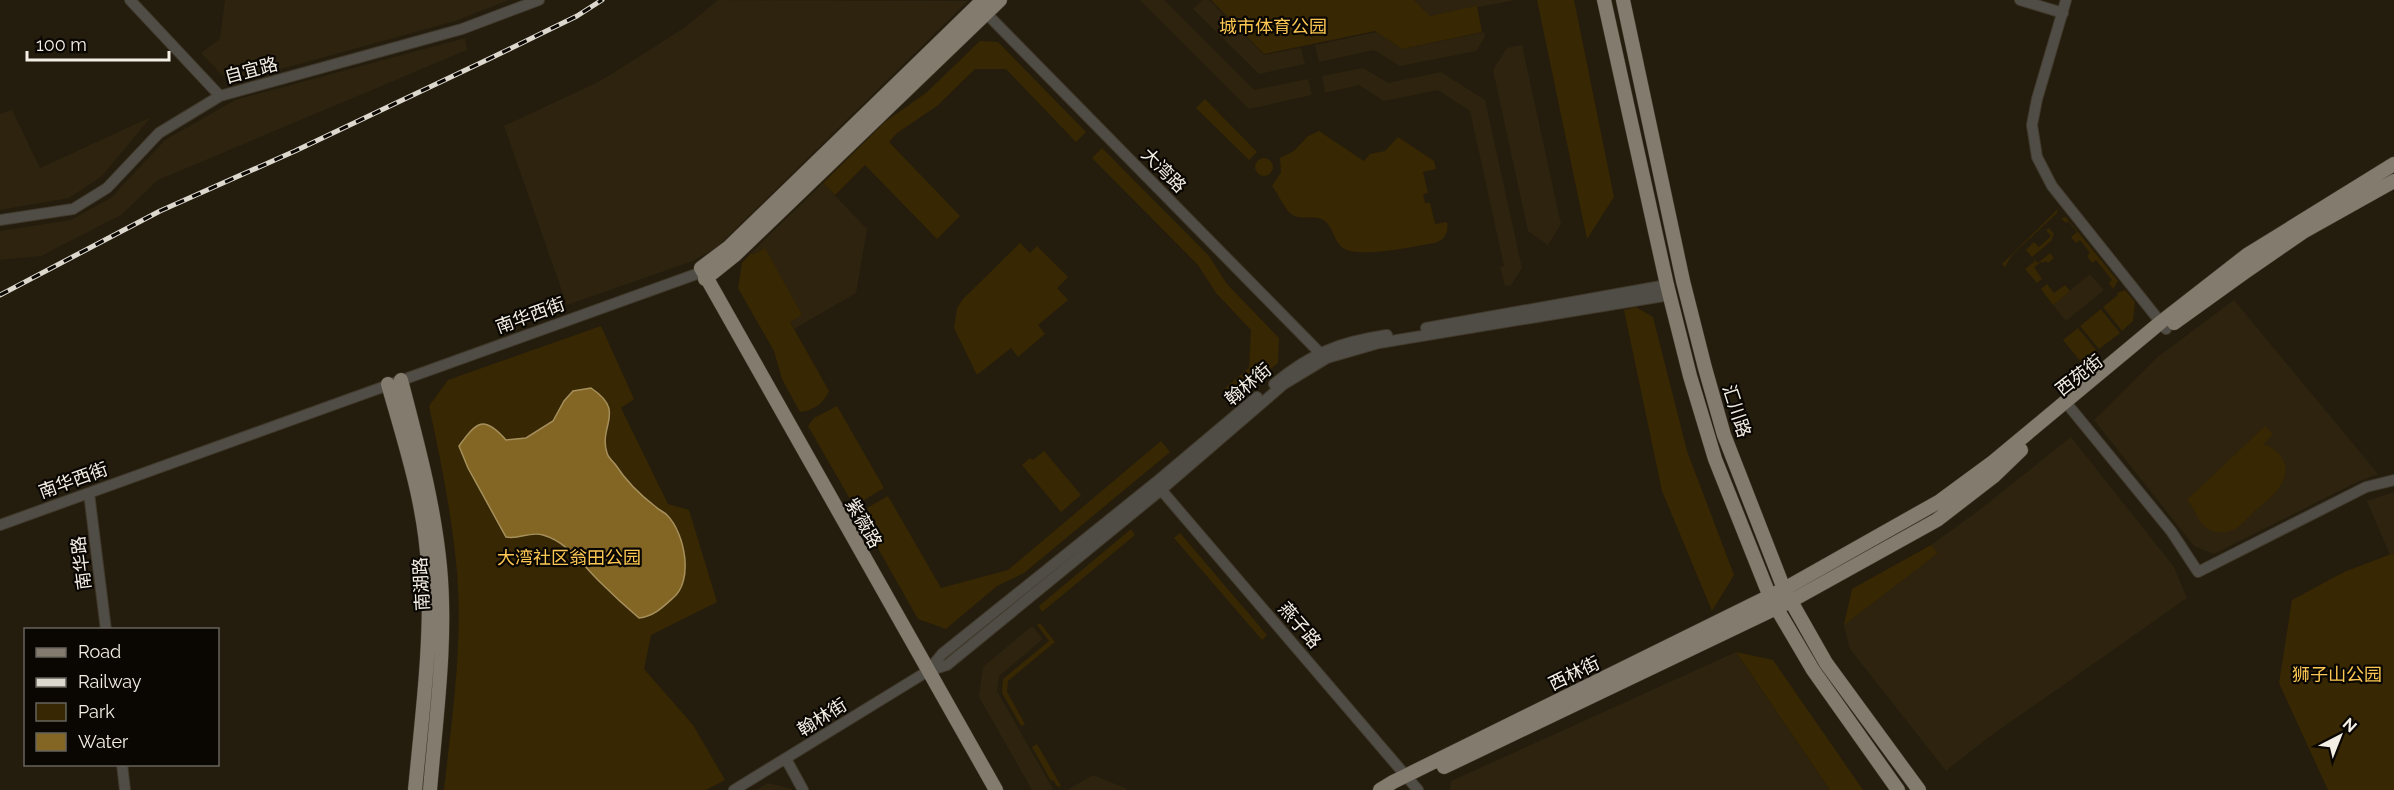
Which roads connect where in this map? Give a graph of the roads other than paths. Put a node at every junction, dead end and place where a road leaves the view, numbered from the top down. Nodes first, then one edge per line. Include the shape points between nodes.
1 (130, 0) edge
2 (539, 0) edge
3 (1000, 0) edge
4 (1604, 0) edge
5 (1623, 0) edge
6 (2020, 0) edge
7 (2066, 0) edge
8 (983, 6) edge
9 (2063, 13) junction
10 (220, 96) junction
11 (2394, 164) edge
12 (2394, 181) edge
13 (0, 220) edge
14 (703, 275) junction
15 (1668, 290) junction
16 (2163, 326) junction
17 (1321, 356) junction
18 (394, 382) junction
19 (2068, 405) junction
20 (2394, 480) edge
21 (1158, 486) junction
22 (89, 493) junction
23 (0, 525) edge
24 (1787, 595) junction
25 (1773, 602) junction
26 (106, 628) edge
27 (928, 671) junction
28 (786, 759) junction
29 (122, 766) edge
30 (1412, 783) edge
31 (125, 790) edge
32 (415, 790) edge
33 (430, 790) edge
34 (734, 790) edge
35 (803, 790) edge
36 (996, 790) edge
37 (1380, 790) edge
38 (1397, 790) edge
39 (1898, 790) edge
40 (1919, 790) edge

1 - 10 street
2 - 10 street, 自宜路 via 462,29
3 - 8 main road, 南华西街
4 - 15 main road, 汇川路
5 - 24 main road, 汇川路 via 1705,368 1724,435
6 - 9 street
7 - 9 street
8 - 14 main road, 南华西街 via 729,247 701,268
8 - 17 street, 大湾路
9 - 16 street via 2032,125 2037,157 2052,186
10 - 13 street, 自宜路 via 159,133 107,188 73,209
11 - 16 main road via 2247,255
12 - 16 main road, 西苑街 via 2303,232
14 - 18 street, 南华西街
14 - 27 main road, 紫薇路
15 - 17 street, 翰林街 via 1370,338
15 - 25 main road, 汇川路 via 1715,459
16 - 19 main road, 西苑街
16 - 24 main road via 1940,501
17 - 21 street, 翰林街 via 1291,370
18 - 22 street, 南华西街
18 - 32 main road, 南湖路 via 416,483 428,566 429,644
18 - 33 main road, 南湖路 via 427,481 440,568 441,649
19 - 20 street via 2170,531 2198,572 2366,487
19 - 24 main road, 西苑街 via 1994,476 1937,520
21 - 27 street, 翰林街 via 942,654
21 - 30 street, 燕子路
22 - 23 street, 南华西街
22 - 26 street, 南华路
24 - 25 main road, 西林街
24 - 40 main road, 汇川路 via 1826,663
25 - 30 main road, 西林街
25 - 39 main road, 汇川路 via 1813,670
27 - 28 street, 翰林街
27 - 36 main road, 紫薇路
28 - 34 street, 翰林街
28 - 35 street
29 - 31 street
30 - 37 main road, 西林街
30 - 38 main road, 西林街

